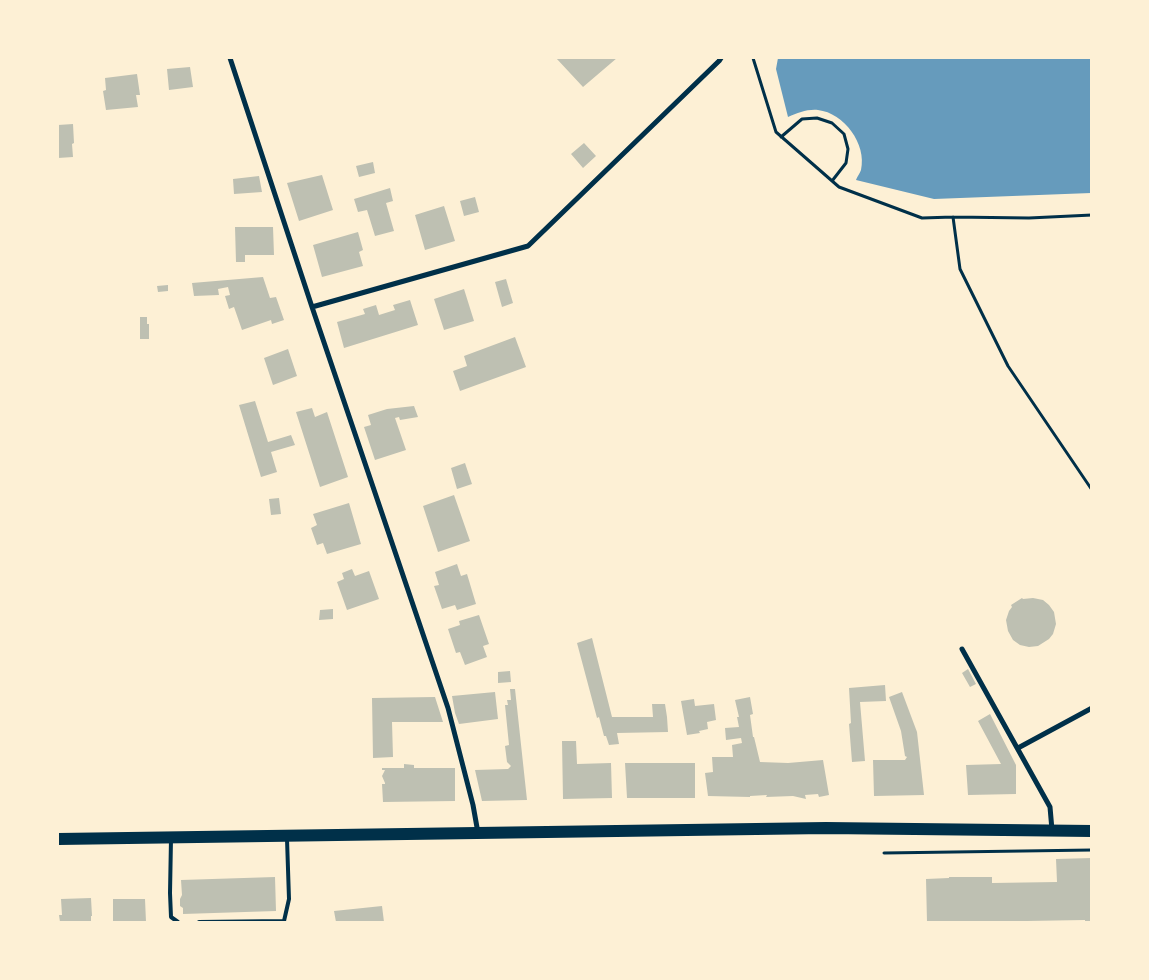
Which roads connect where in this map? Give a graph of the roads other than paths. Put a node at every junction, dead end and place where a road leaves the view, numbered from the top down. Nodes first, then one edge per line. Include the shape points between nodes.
1 (230, 58) edge
2 (721, 58) edge
3 (312, 307) junction
4 (962, 649) dead end
5 (1092, 708) edge
6 (1018, 748) junction
7 (1052, 831) junction
8 (1092, 831) edge
9 (478, 833) junction
10 (287, 835) junction
11 (171, 837) junction
12 (58, 839) edge
13 (178, 922) edge
14 (199, 922) edge

1 - 3 street
2 - 3 street via 528,246
3 - 9 street via 448,708 474,805
4 - 6 street
5 - 6 street
6 - 7 street via 1050,807
7 - 8 main road
7 - 9 main road via 826,828
9 - 10 main road
10 - 11 main road
10 - 14 lane via 289,898 284,921
11 - 12 main road
11 - 13 lane via 170,893 172,917

